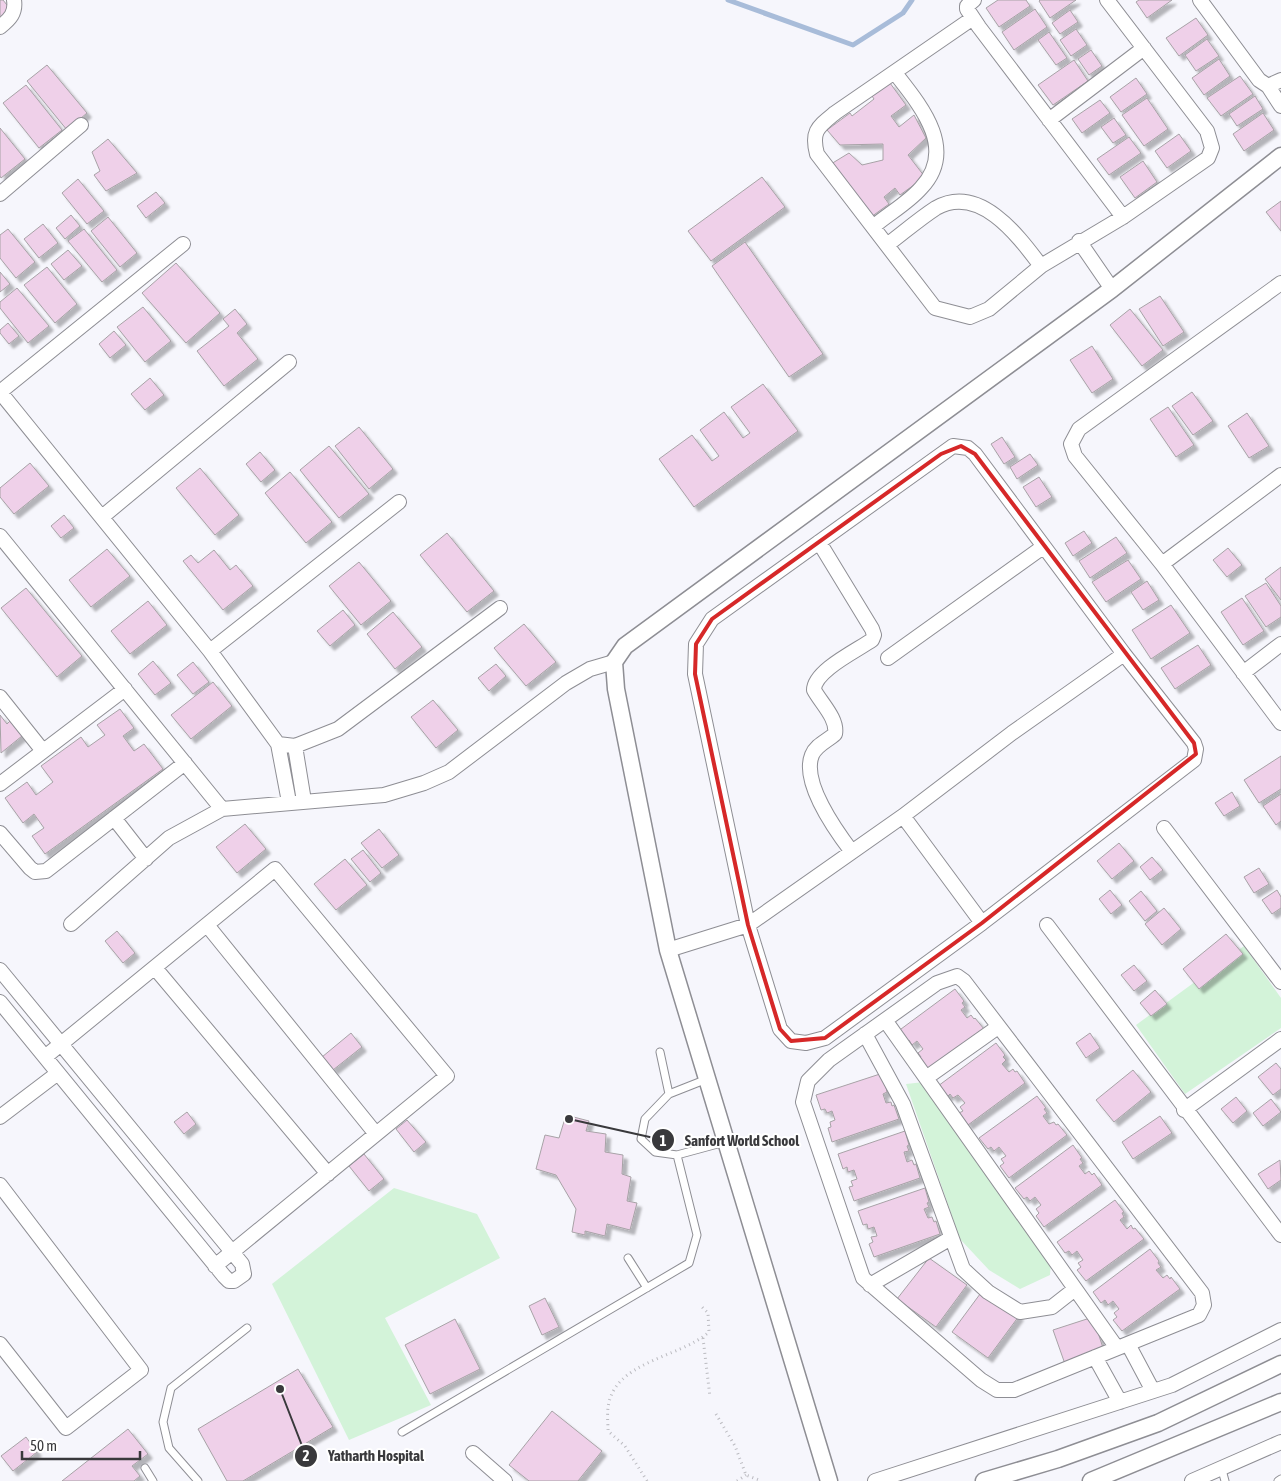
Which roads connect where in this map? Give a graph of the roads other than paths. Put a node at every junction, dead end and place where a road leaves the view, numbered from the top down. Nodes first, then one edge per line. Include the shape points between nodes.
1 (14, 0) edge
2 (974, 0) edge
3 (1107, 0) edge
4 (1200, 0) edge
5 (973, 18) junction
6 (0, 27) edge
7 (1144, 48) junction
8 (895, 73) junction
9 (1275, 83) edge
10 (1281, 106) edge
11 (1049, 120) junction
12 (81, 125) dead end
13 (1281, 156) edge
14 (0, 194) edge
15 (1123, 217) junction
16 (873, 227) junction
17 (1079, 241) junction
18 (183, 244) dead end
19 (887, 245) junction
20 (1041, 266) junction
21 (1281, 283) edge
22 (1112, 290) junction
23 (288, 362) dead end
24 (0, 392) edge
25 (1281, 475) edge
26 (399, 502) dead end
27 (102, 517) junction
28 (1, 538) edge
29 (819, 542) junction
30 (1043, 547) junction
31 (1162, 564) junction
32 (500, 608) dead end
33 (1281, 644) edge
34 (210, 651) junction
35 (1124, 654) junction
36 (888, 658) dead end
37 (614, 662) junction
38 (1243, 673) junction
39 (125, 689) junction
40 (0, 697) edge
41 (1281, 723) edge
42 (278, 744) junction
43 (295, 746) junction
44 (43, 751) junction
45 (185, 763) junction
46 (0, 784) edge
47 (304, 801) junction
48 (290, 802) junction
49 (222, 809) junction
50 (903, 816) junction
51 (114, 818) junction
52 (1164, 828) dead end
53 (0, 833) edge
54 (852, 852) junction
55 (146, 858) junction
56 (982, 922) junction
57 (70, 924) dead end
58 (207, 925) junction
59 (748, 925) junction
60 (1047, 925) dead end
61 (668, 950) junction
62 (155, 968) junction
63 (0, 970) edge
64 (1281, 982) edge
65 (5, 986) edge
66 (0, 1002) edge
67 (885, 1020) junction
68 (998, 1027) junction
69 (865, 1034) junction
70 (1281, 1039) edge
71 (62, 1045) junction
72 (660, 1052) dead end
73 (45, 1057) junction
74 (58, 1073) junction
75 (926, 1078) junction
76 (707, 1079) junction
77 (669, 1094) junction
78 (1184, 1110) junction
79 (0, 1117) edge
80 (376, 1134) junction
81 (726, 1141) junction
82 (677, 1155) junction
83 (328, 1174) junction
84 (0, 1185) edge
85 (1281, 1235) edge
86 (951, 1238) junction
87 (232, 1253) junction
88 (628, 1258) dead end
89 (215, 1266) junction
90 (870, 1285) junction
91 (647, 1288) junction
92 (1075, 1289) junction
93 (247, 1328) dead end
94 (1281, 1330) edge
95 (0, 1344) edge
96 (1122, 1346) junction
97 (1096, 1357) junction
98 (1281, 1364) edge
99 (1153, 1391) junction
100 (1120, 1402) junction
101 (1281, 1402) edge
102 (402, 1432) dead end
103 (1281, 1442) edge
104 (472, 1453) dead end
105 (145, 1468) dead end
106 (1224, 1475) edge
107 (1281, 1479) edge
108 (153, 1481) edge
109 (198, 1481) edge
110 (505, 1481) edge
111 (830, 1481) edge
112 (875, 1481) edge
113 (984, 1481) edge
114 (1091, 1481) edge
115 (1192, 1481) edge
116 (1278, 1481) edge

1 - 6 street via 15,10
2 - 5 street via 967,6
3 - 7 street
4 - 9 street via 1258,80
5 - 8 street
5 - 11 street
7 - 11 street
7 - 15 street via 1207,131 1212,148 1208,158
8 - 16 street via 926,113 934,130 934,164 921,189
8 - 16 street via 818,127 813,140 817,154
9 - 10 street
11 - 15 street
12 - 14 street
13 - 22 street
15 - 17 street
16 - 19 street
17 - 20 street
17 - 22 street
18 - 24 street
19 - 20 street via 938,207 953,202 968,203 995,214 1009,226
19 - 20 street via 935,308 970,317 988,309
21 - 31 street via 1079,429 1071,444 1075,456
22 - 37 street via 626,646
23 - 27 street
24 - 27 street
25 - 31 street
26 - 34 street
27 - 34 street
28 - 39 street
29 - 30 street via 941,454 953,446 961,446 975,454
29 - 54 street via 874,635 872,640 820,675 814,686 836,728 835,734 812,753 810,774 825,811
29 - 59 street via 712,619 696,644 695,674
30 - 35 street
30 - 36 street
31 - 38 street
32 - 43 street via 338,729
33 - 38 street
34 - 42 street
35 - 50 street
35 - 56 street via 1194,743 1194,760
37 - 47 street via 590,669 566,683 449,772 384,795
37 - 61 street via 616,689
38 - 41 street
39 - 44 street
39 - 45 street
40 - 44 street
42 - 43 street
42 - 48 street
43 - 47 street
44 - 46 street
45 - 49 street
45 - 51 street
47 - 48 street
48 - 49 street
49 - 55 street via 169,838
50 - 54 street
50 - 56 street
51 - 53 street via 46,871 35,872 30,868
51 - 55 street
52 - 64 street
54 - 59 street
55 - 57 street
56 - 59 street via 825,1038 806,1043 791,1041 780,1029
58 - 62 street
58 - 80 street
58 - 80 street via 274,869 447,1076
59 - 61 street
60 - 78 street
61 - 76 street
62 - 71 street
62 - 83 street
63 - 65 street
65 - 71 street
66 - 73 street
67 - 68 street via 937,983 957,976
67 - 69 street
67 - 75 street
68 - 75 street
68 - 96 street via 1202,1293 1204,1305 1199,1315
69 - 86 street via 902,1104
69 - 90 street via 829,1060 808,1081 803,1102 863,1278
70 - 78 street
71 - 73 street
71 - 87 street
72 - 77 lane
73 - 74 street
74 - 79 street
74 - 89 street
75 - 92 street
76 - 77 lane
76 - 81 street
77 - 82 lane via 645,1119 641,1139 655,1152
78 - 85 street
80 - 83 street
81 - 82 lane
81 - 111 street
82 - 91 lane via 696,1235 689,1263
83 - 87 street
84 - 95 street via 141,1370 66,1428
86 - 90 street
86 - 92 street via 963,1269 988,1292 1020,1312 1052,1307
87 - 89 street
87 - 89 street via 242,1264 244,1274 229,1281
88 - 91 lane
90 - 97 street via 997,1390 1014,1390
91 - 102 lane
92 - 96 street
93 - 109 lane via 172,1388 163,1422 169,1448
94 - 99 street via 1172,1385
96 - 97 street
96 - 99 street
97 - 100 street
98 - 113 street via 1158,1423 1058,1459
99 - 100 street
100 - 112 street
101 - 114 street
103 - 106 street
104 - 110 street
105 - 108 lane
106 - 115 street
107 - 116 lane

